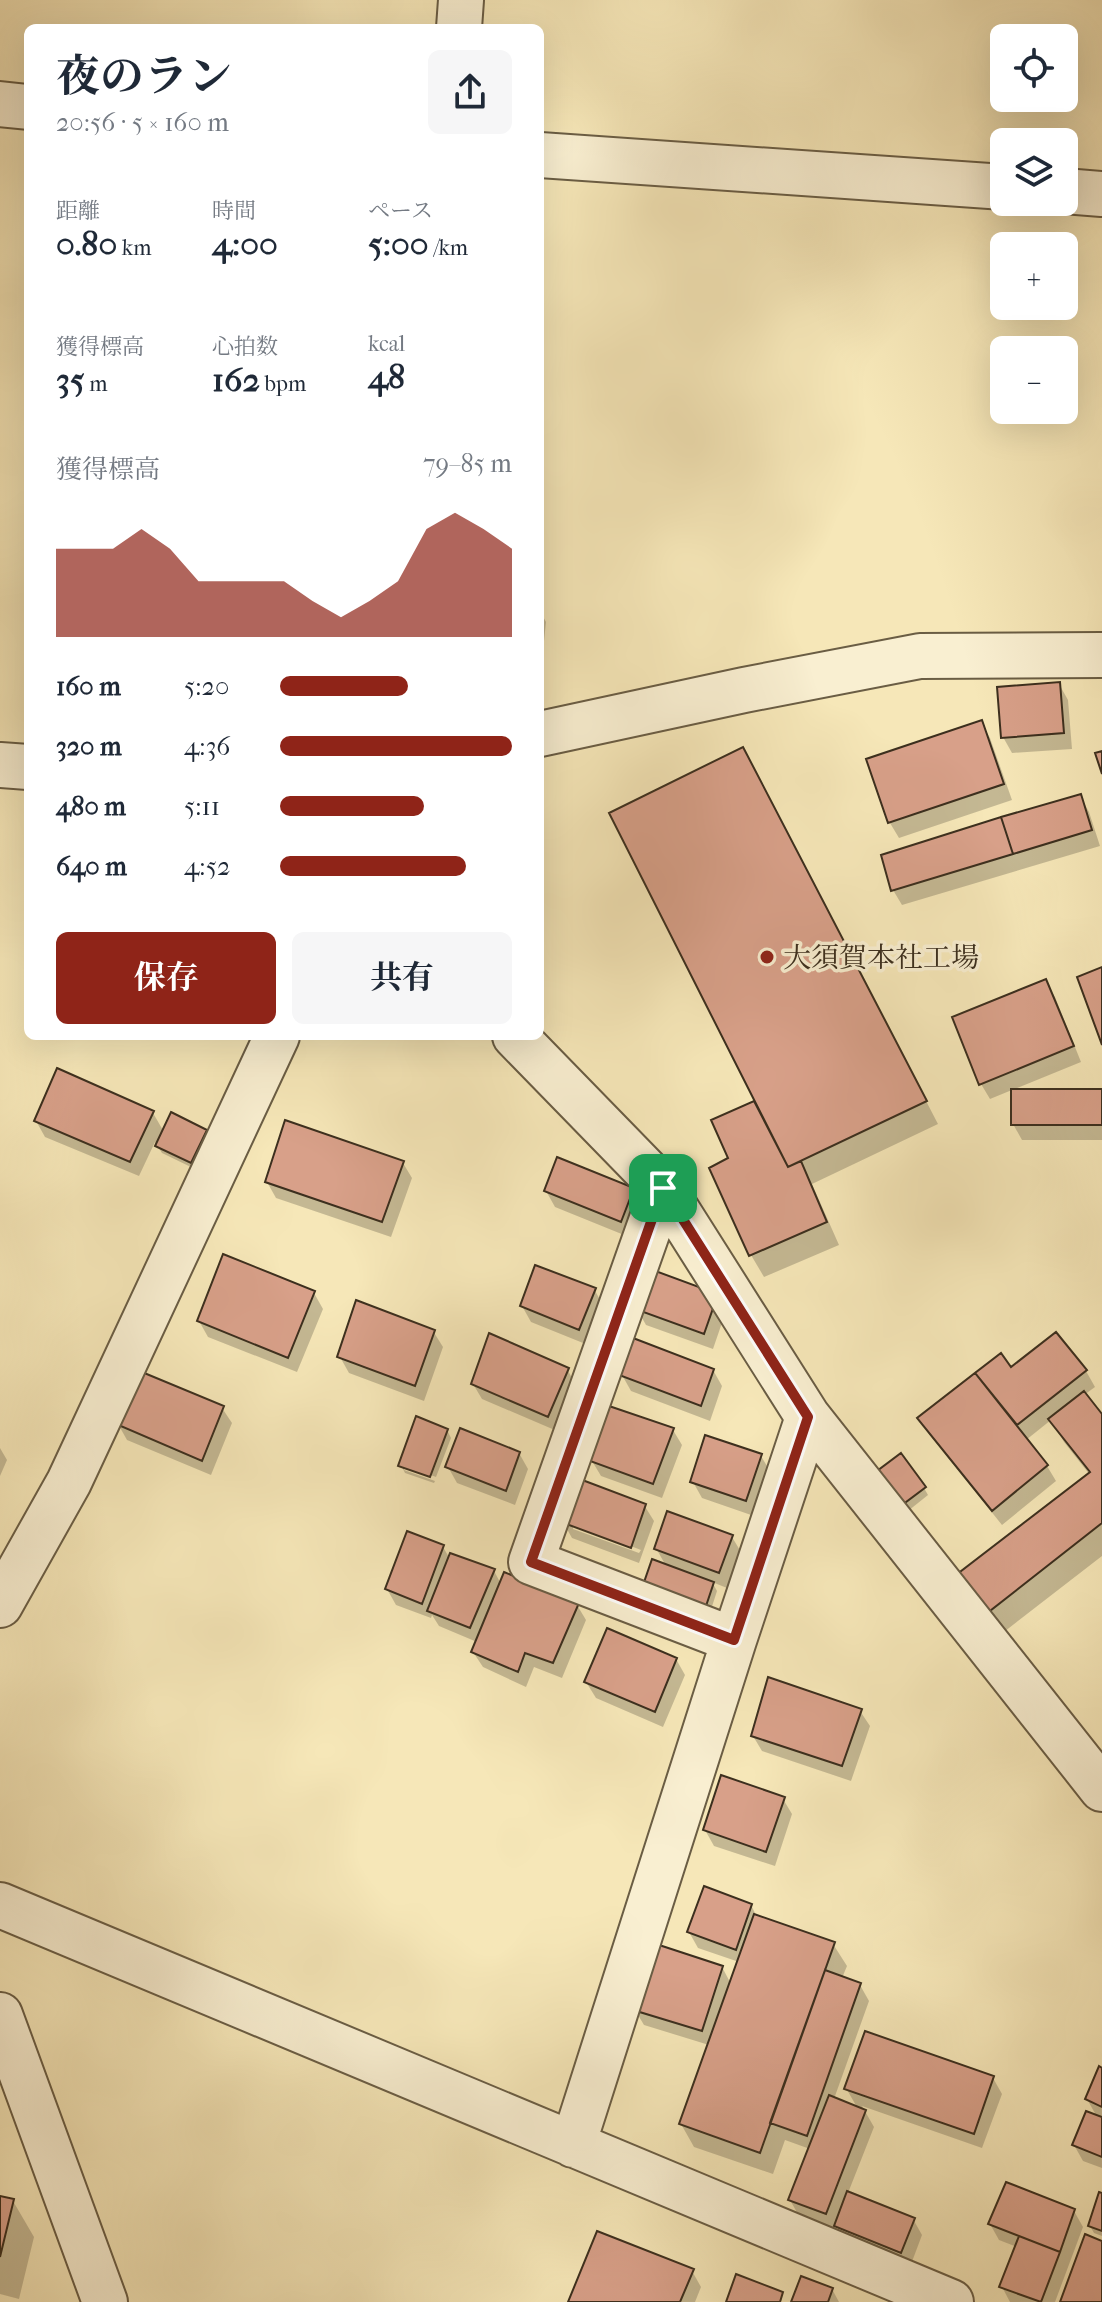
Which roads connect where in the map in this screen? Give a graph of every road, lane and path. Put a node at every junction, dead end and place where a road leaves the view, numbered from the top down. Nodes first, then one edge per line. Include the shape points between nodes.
1 (461, 0) edge
2 (459, 24) edge
3 (0, 104) edge
4 (24, 107) edge
5 (544, 155) edge
6 (990, 186) edge
7 (1078, 192) edge
8 (1102, 194) edge
9 (1102, 655) edge
10 (544, 733) edge
11 (0, 765) edge
12 (24, 767) edge
13 (275, 1040) edge
14 (519, 1040) edge
15 (663, 1188) junction
16 (808, 1417) junction
17 (0, 1605) edge
18 (734, 1640) junction
19 (1101, 1786) edge
20 (0, 1905) edge
21 (0, 2015) edge
22 (573, 2145) junction
23 (105, 2302) edge
24 (951, 2302) edge

1 - 2 street
3 - 4 street
5 - 6 street
7 - 8 street
9 - 10 street via 920,656
11 - 12 street
13 - 17 street via 69,1482
14 - 15 street
15 - 16 street
15 - 18 street via 531,1562
16 - 18 street
16 - 19 street
18 - 22 street
20 - 22 street
21 - 23 street
22 - 24 street

